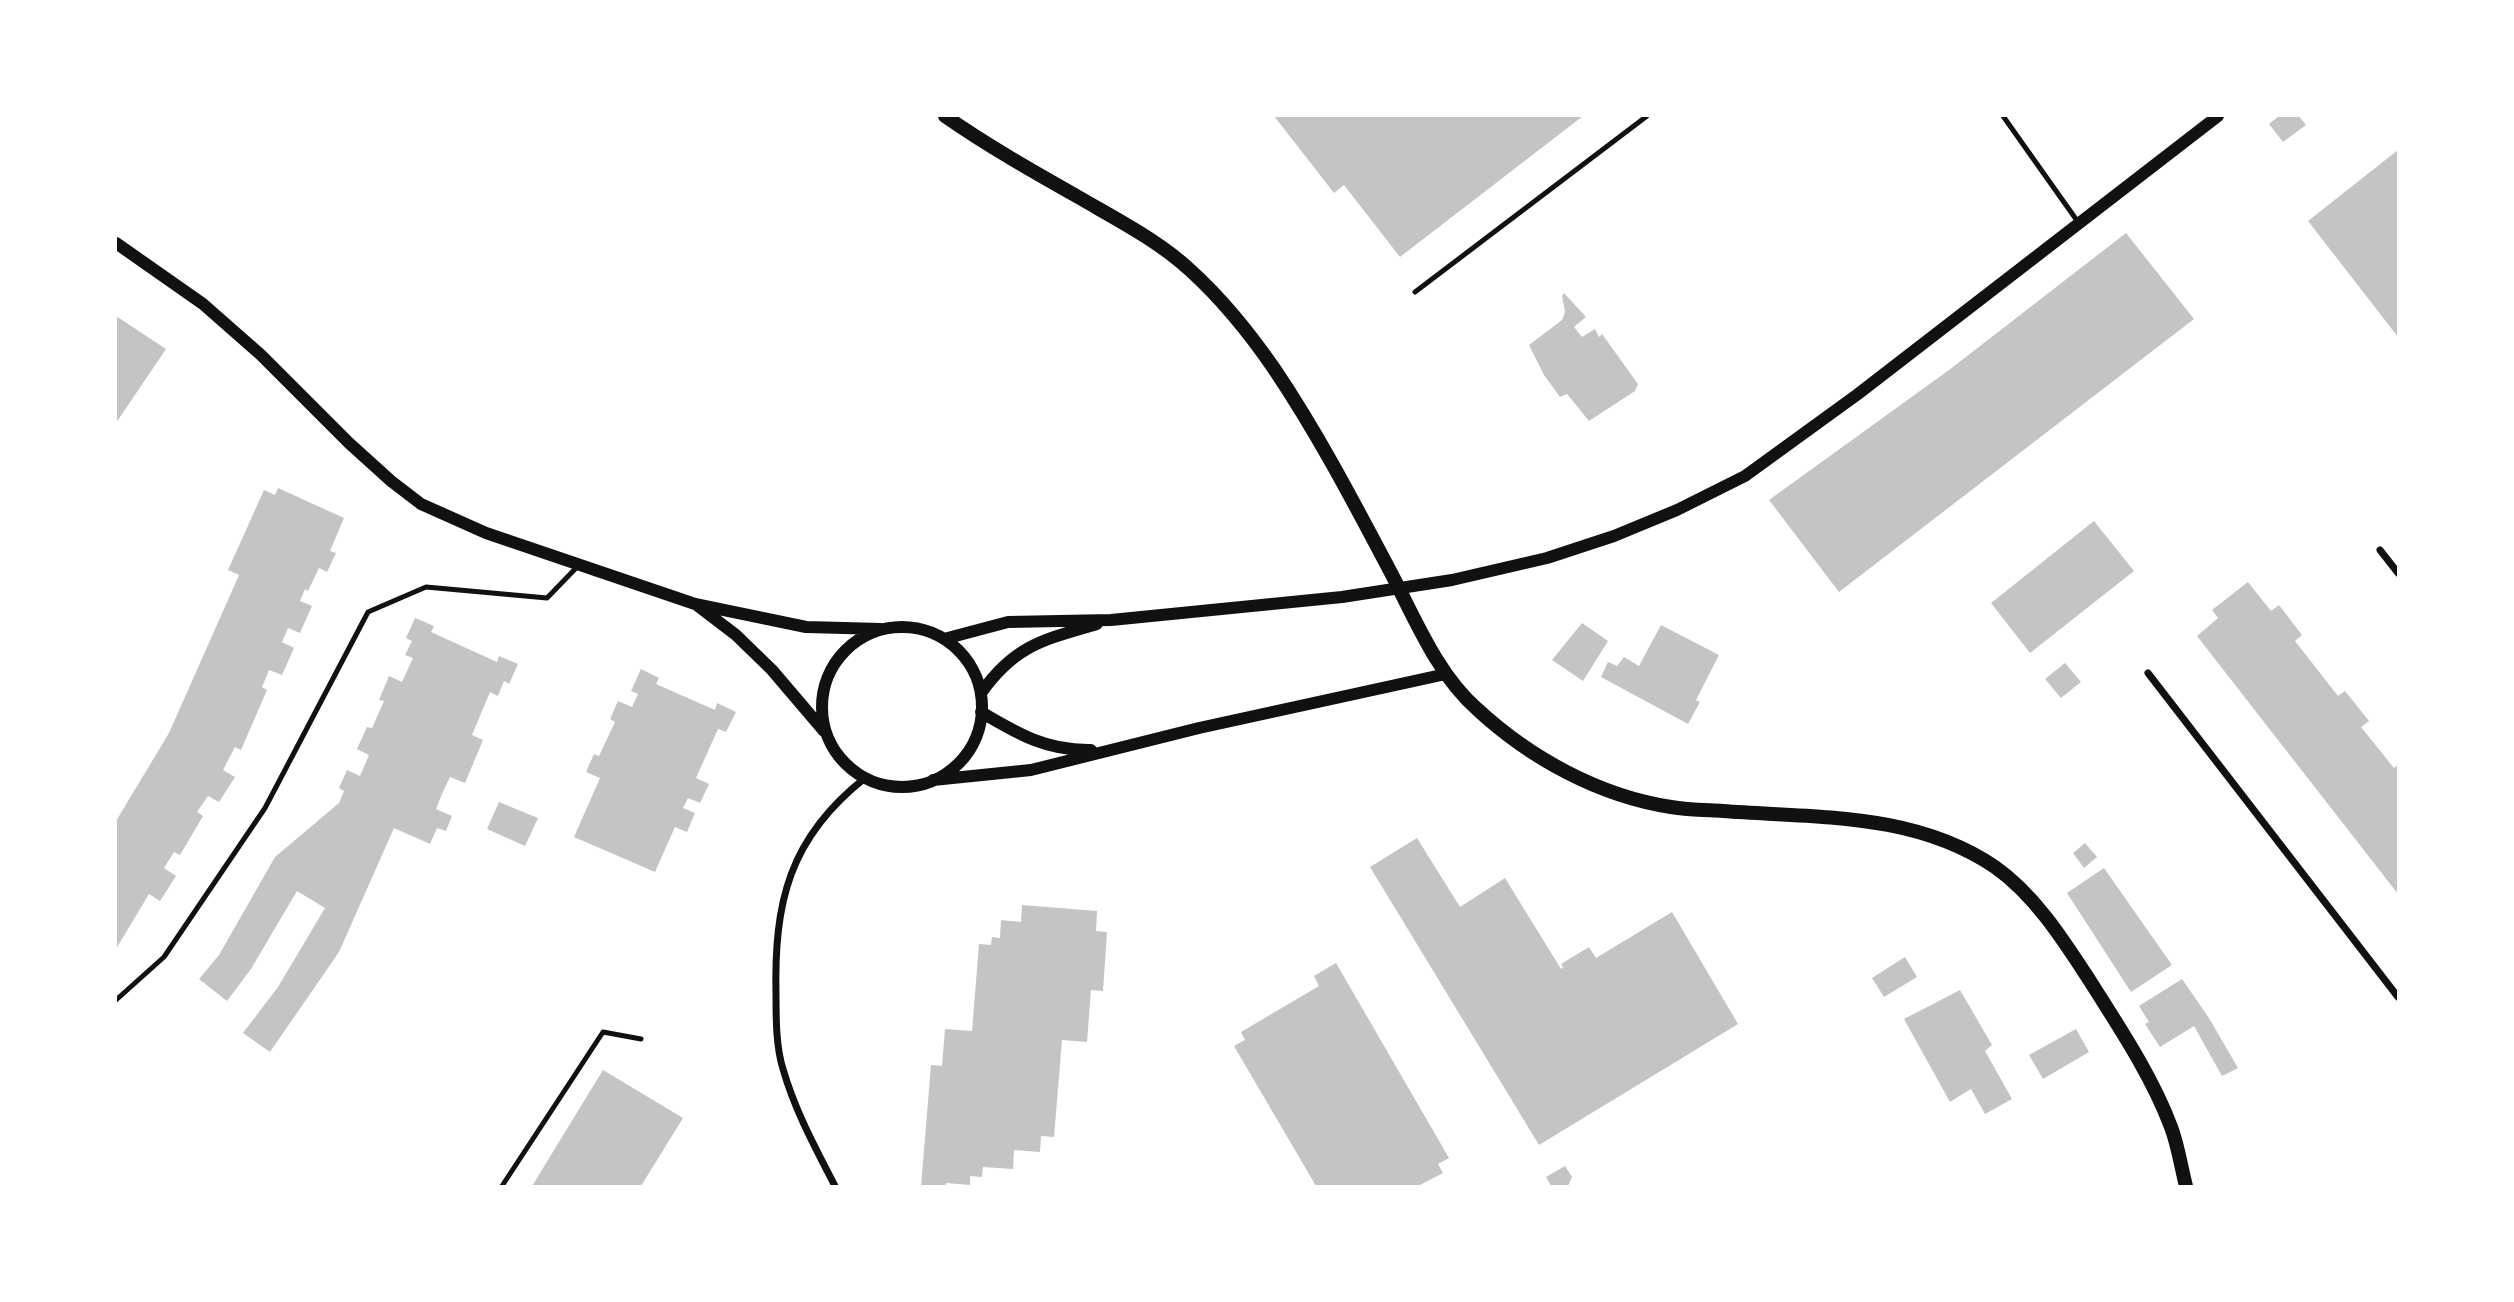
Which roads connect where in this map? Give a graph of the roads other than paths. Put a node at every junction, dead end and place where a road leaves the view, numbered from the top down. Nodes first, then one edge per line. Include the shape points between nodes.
1 (945, 116) edge
2 (1647, 116) edge
3 (2003, 116) edge
4 (2218, 116) edge
5 (2078, 222) junction
6 (116, 243) edge
7 (1415, 292) dead end
8 (2380, 550) dead end
9 (580, 565) junction
10 (2399, 573) edge
11 (695, 604) junction
12 (1111, 620) junction
13 (881, 629) junction
14 (944, 639) junction
15 (2147, 673) dead end
16 (1446, 674) junction
17 (981, 693) junction
18 (981, 712) junction
19 (826, 733) junction
20 (1117, 749) junction
21 (866, 778) junction
22 (933, 780) junction
23 (2399, 997) edge
24 (116, 1000) edge
25 (641, 1039) dead end
26 (502, 1186) edge
27 (835, 1186) edge
28 (2186, 1186) edge

1 - 16 main road via 1129,226 1189,268 1238,320 1331,461
2 - 7 lane
3 - 5 lane
4 - 5 street
5 - 12 street via 1858,394 1745,475 1614,536 1452,580 1342,597
6 - 9 street via 203,304 349,443 421,504 486,533
8 - 10 street
9 - 11 street
9 - 24 lane via 548,598 426,587 368,612 265,808 164,957
11 - 13 street via 806,627
11 - 19 street via 772,670
12 - 14 street via 1008,622
12 - 17 street via 1022,650 1007,660
13 - 14 street via 903,627
13 - 19 street via 861,638 831,670 821,712
14 - 17 street via 961,653
15 - 23 street
16 - 20 street
16 - 28 main road via 1476,708 1518,741 1566,772 1615,794 1672,808 1842,817 1894,825 1951,842 1997,868 2032,901 2066,944 2109,1011 2172,1128
17 - 18 street
18 - 20 street via 1036,742 1076,750
18 - 22 street via 972,745 948,772
19 - 21 street via 848,767
20 - 22 street via 1031,770
21 - 22 street via 911,786
21 - 27 street via 826,815 799,854 782,899 775,949 782,1067 803,1124
25 - 26 lane via 603,1032

